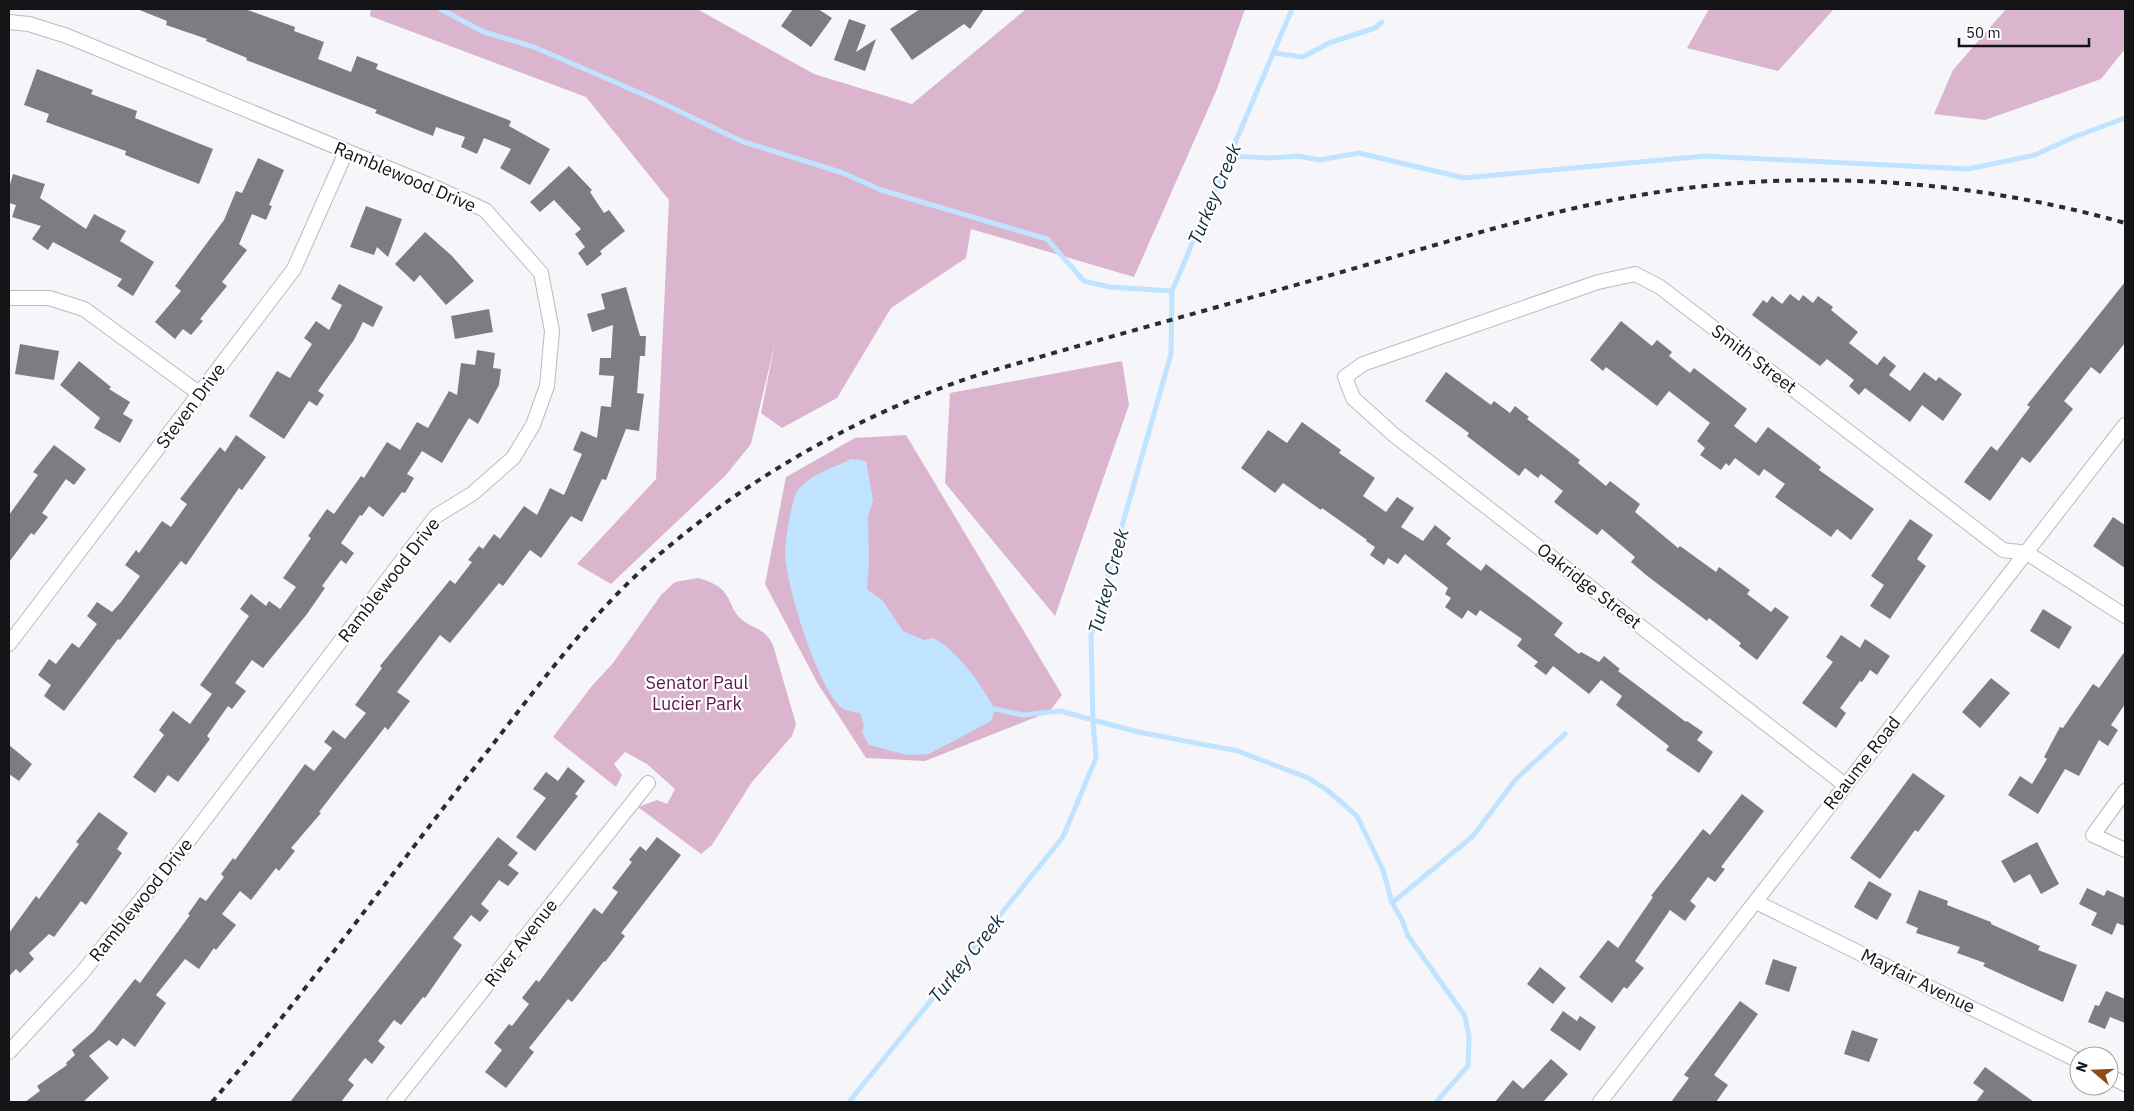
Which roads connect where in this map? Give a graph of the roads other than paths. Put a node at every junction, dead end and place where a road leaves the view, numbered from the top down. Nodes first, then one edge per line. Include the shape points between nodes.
1 (9, 22) edge
2 (346, 152) junction
3 (9, 298) edge
4 (1346, 377) joint
5 (200, 394) junction
6 (2125, 425) edge
7 (2027, 553) junction
8 (2125, 616) edge
9 (9, 644) edge
10 (648, 783) dead end
11 (1845, 785) junction
12 (2125, 791) edge
13 (2125, 850) edge
14 (1756, 902) junction
15 (9, 1052) edge
16 (2069, 1056) edge
17 (394, 1102) edge
18 (1600, 1102) edge

1 - 2 street, Ramblewood Drive via 28,24 67,36
2 - 5 street, Steven Drive via 294,269
2 - 15 street, Ramblewood Drive via 485,210 541,273 552,331 547,386 533,425 513,458 472,494 436,516 176,857 81,974
3 - 5 street via 49,298 84,309
4 - 7 street, Smith Street via 1372,360 1598,282 1635,274 1660,287 2003,550
4 - 11 street, Oakridge Street via 1353,398 1394,435
5 - 9 street, Steven Drive
6 - 7 street, Reaume Road
7 - 8 street, Smith Street
7 - 11 street, Reaume Road
10 - 17 street, River Avenue
11 - 14 street, Reaume Road
12 - 13 street via 2093,835
14 - 16 street, Mayfair Avenue
14 - 18 street, Reaume Road

